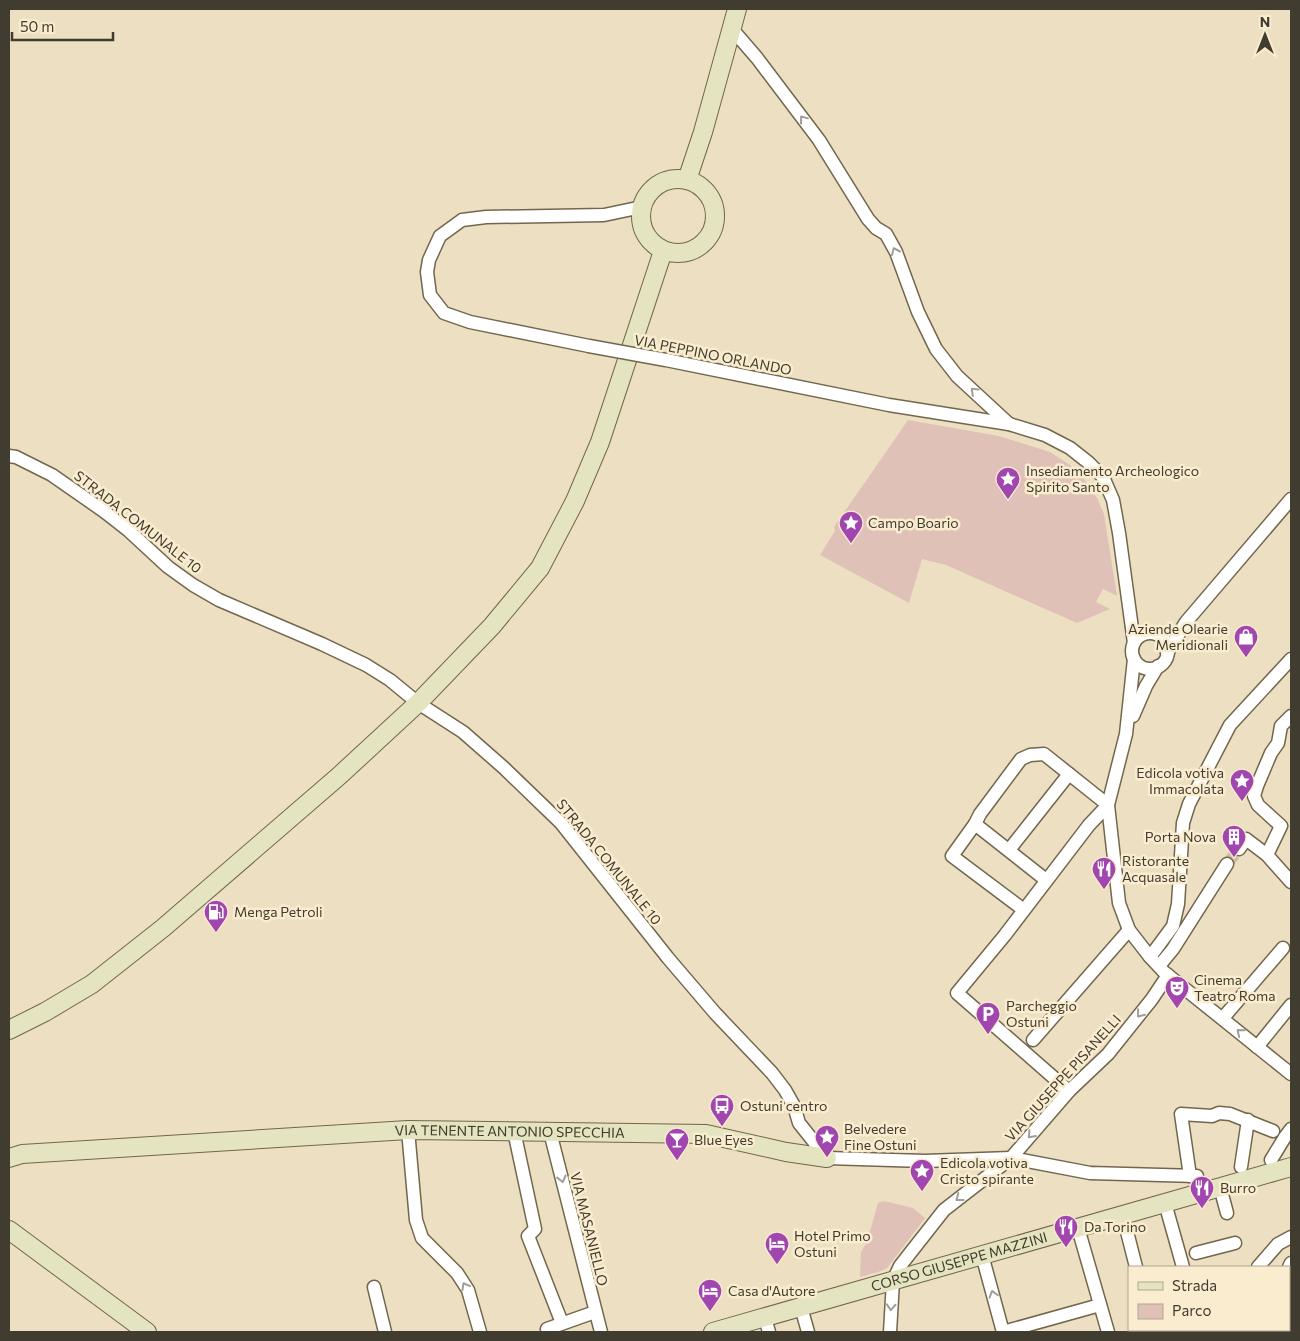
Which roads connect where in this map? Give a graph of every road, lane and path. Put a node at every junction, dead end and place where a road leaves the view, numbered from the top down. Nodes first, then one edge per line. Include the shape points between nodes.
1 (737, 9) edge
2 (732, 29) junction
3 (687, 180) junction
4 (642, 206) junction
5 (663, 251) junction
6 (1009, 424) junction
7 (9, 456) edge
8 (1291, 499) edge
9 (1186, 622) junction
10 (1157, 635) junction
11 (1138, 639) junction
12 (1167, 653) junction
13 (1134, 659) junction
14 (1291, 659) edge
15 (1158, 666) junction
16 (418, 703) junction
17 (1291, 716) edge
18 (1126, 734) junction
19 (1069, 774) junction
20 (1108, 805) junction
21 (975, 824) junction
22 (1242, 844) dead end
23 (1009, 850) junction
24 (1267, 856) junction
25 (1227, 864) tunnel mouth
26 (1046, 880) junction
27 (1291, 882) edge
28 (1024, 910) junction
29 (1129, 930) junction
30 (1283, 948) dead end
31 (1150, 957) junction
32 (1164, 970) junction
33 (1291, 1005) edge
34 (1223, 1018) junction
35 (9, 1030) edge
36 (1033, 1040) dead end
37 (1257, 1047) junction
38 (1291, 1074) edge
39 (1069, 1091) junction
40 (1248, 1120) junction
41 (1291, 1129) edge
42 (408, 1130) junction
43 (514, 1131) junction
44 (1273, 1131) dead end
45 (550, 1132) junction
46 (9, 1158) edge
47 (827, 1158) junction
48 (1011, 1158) junction
49 (1271, 1160) dead end
50 (1241, 1167) dead end
51 (1291, 1167) edge
52 (1220, 1187) junction
53 (1165, 1203) junction
54 (1227, 1213) dead end
55 (1123, 1216) junction
56 (1078, 1228) junction
57 (9, 1230) edge
58 (1291, 1237) edge
59 (1235, 1243) dead end
60 (1196, 1253) dead end
61 (982, 1256) junction
62 (1136, 1266) edge
63 (1183, 1266) edge
64 (1259, 1266) edge
65 (893, 1281) junction
66 (374, 1287) dead end
67 (1100, 1305) junction
68 (801, 1307) junction
69 (595, 1312) junction
70 (562, 1324) junction
71 (767, 1325) edge
72 (547, 1329) dead end
73 (723, 1331) edge
74 (147, 1332) edge
75 (385, 1332) edge
76 (480, 1332) edge
77 (600, 1332) edge
78 (808, 1332) edge
79 (890, 1332) edge
80 (1004, 1332) edge
81 (1108, 1332) edge

1 - 2 main road
2 - 3 main road
6 -> 2 street via 957,376 936,349 886,234 868,219 818,140
3 - 4 main road via 675,179 654,187
3 - 5 main road via 708,193 714,204 714,228 699,248 688,253
4 - 5 main road via 641,222 647,237
4 - 6 street, VIA PEPPINO ORLANDO, bridge via 604,215 462,220 440,236 429,260 430,295 444,313 470,322 889,405
5 - 16 main road via 600,442 540,568 492,626
6 - 11 street, VIA PEPPINO ORLANDO via 1045,435 1070,448 1103,477 1113,500 1131,624
7 - 16 street, STRADA COMUNALE 10 via 52,474 128,530 193,585 219,600 366,665
8 - 9 street
9 - 10 street
9 - 12 street
10 - 11 street via 1152,633
10 - 12 street via 1165,642
11 - 13 street via 1132,648
12 - 15 street
13 - 15 street via 1142,667
13 - 18 street
14 - 31 street via 1230,725 1189,804 1183,823 1178,904 1173,926
15 - 18 street
16 - 35 main road via 163,928 92,984
16 - 47 street, STRADA COMUNALE 10 via 463,732 561,823 715,1014 772,1073 794,1106 799,1123
17 - 24 street via 1281,726 1278,742 1254,796 1258,805 1281,826
18 - 20 street
19 - 20 street
19 - 21 street via 1044,754 1020,759
19 - 23 street
20 - 26 street
20 - 29 street via 1119,903
21 - 23 street
21 - 28 street via 952,856
22 - 24 street
23 - 26 street
24 - 27 street
25 - 32 street, VIA GIUSEPPE PISANELLI via 1173,949
26 - 28 street
28 - 39 street via 957,993
29 - 31 street
29 - 36 street
30 - 34 street
31 - 32 street
32 - 34 street
32 -> 39 street, VIA GIUSEPPE PISANELLI via 1152,999 1108,1054
33 - 37 street
37 -> 34 street
37 - 38 street
39 -> 48 street, VIA GIUSEPPE PISANELLI
40 - 44 street
40 - 48 street, VIA TENENTE ANTONIO SPECCHIA via 1219,1113 1212,1116 1180,1114 1194,1176 1090,1173
40 - 50 street
41 - 49 street
42 - 43 main road, VIA TENENTE ANTONIO SPECCHIA
42 - 46 main road, VIA TENENTE ANTONIO SPECCHIA via 22,1154
76 -> 42 street via 468,1290 457,1273 422,1238 416,1220
43 - 45 main road, VIA TENENTE ANTONIO SPECCHIA
43 - 70 street via 535,1229 528,1236
45 - 47 main road, VIA TENENTE ANTONIO SPECCHIA via 706,1134
45 -> 69 street, VIA MASANIELLO
47 - 48 street, VIA TENENTE ANTONIO SPECCHIA via 925,1161
48 -> 65 street, VIA GIUSEPPE PISANELLI via 944,1210 900,1266
51 - 52 main road, CORSO GIUSEPPE MAZZINI
52 - 53 main road, CORSO GIUSEPPE MAZZINI
52 - 54 street
53 - 55 main road, CORSO GIUSEPPE MAZZINI
53 - 63 street
55 - 56 main road, CORSO GIUSEPPE MAZZINI
55 - 62 street
56 - 61 main road, CORSO GIUSEPPE MAZZINI
56 - 67 street
57 - 74 main road
58 - 64 street via 1278,1244
59 - 60 street
61 - 65 main road, CORSO GIUSEPPE MAZZINI
80 -> 61 street
65 - 68 main road, CORSO GIUSEPPE MAZZINI
65 -> 79 street
66 - 75 street
67 - 80 street
67 - 81 street
68 - 71 main road, CORSO GIUSEPPE MAZZINI
68 - 78 street
69 - 70 street
69 - 77 street, VIA MASANIELLO
70 - 72 street
71 - 73 main road, CORSO GIUSEPPE MAZZINI

